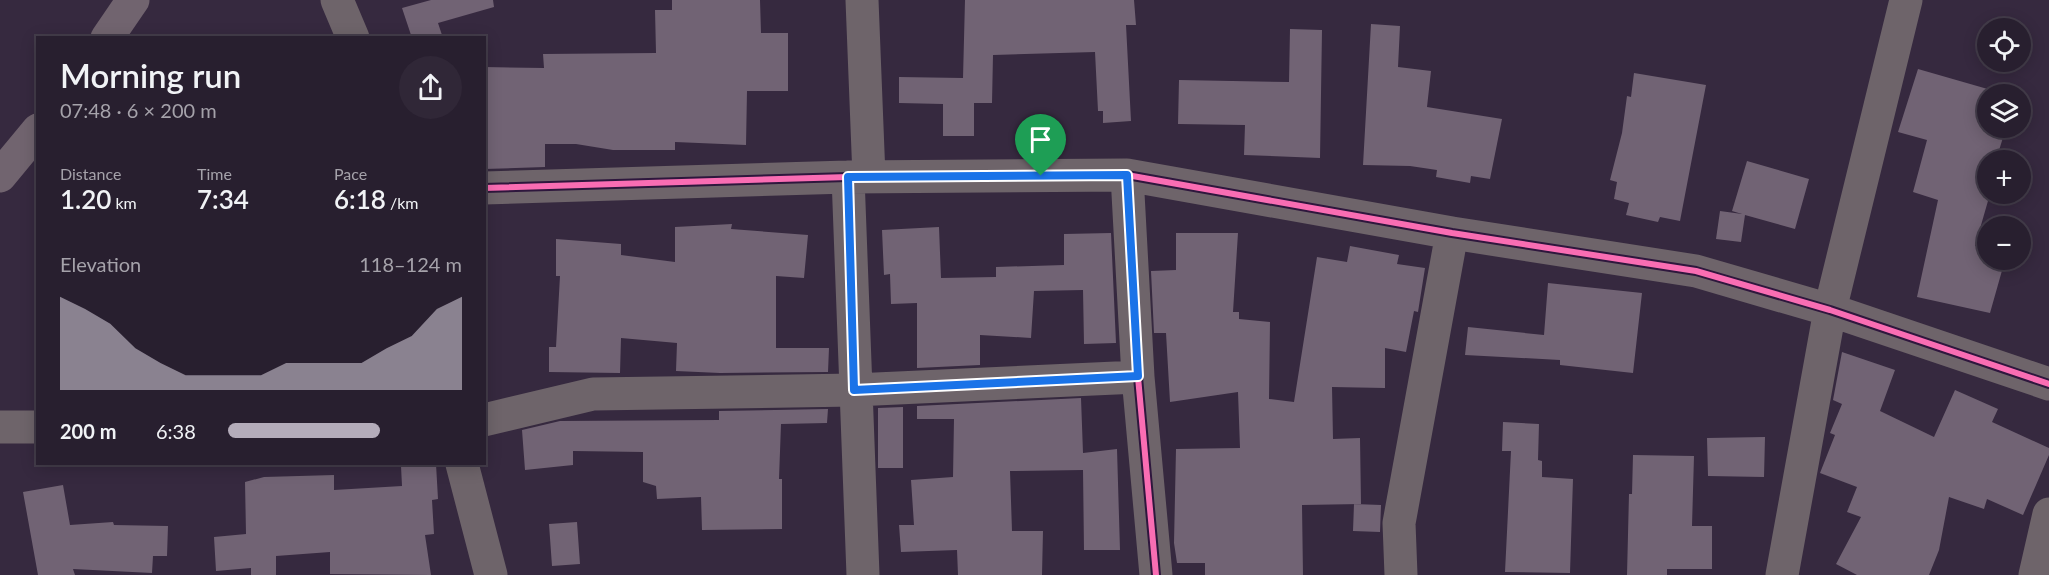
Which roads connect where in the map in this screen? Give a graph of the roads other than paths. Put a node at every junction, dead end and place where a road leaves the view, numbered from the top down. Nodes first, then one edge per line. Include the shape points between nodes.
1 (133, 0) edge
2 (337, 0) edge
3 (862, 0) edge
4 (1906, 0) edge
5 (108, 36) edge
6 (352, 36) edge
7 (36, 132) edge
8 (1127, 175) junction
9 (0, 176) edge
10 (859, 177) junction
11 (486, 188) edge
12 (1452, 232) junction
13 (1830, 310) junction
14 (1138, 376) junction
15 (2049, 384) edge
16 (854, 390) junction
17 (486, 420) edge
18 (0, 427) edge
19 (36, 427) edge
20 (462, 465) edge
21 (2049, 514) edge
22 (490, 575) edge
23 (864, 575) edge
24 (1156, 575) edge
25 (1401, 575) edge
26 (1771, 575) edge
27 (1782, 575) edge
28 (2035, 575) edge

1 - 5 main road
2 - 6 street
3 - 10 street
4 - 13 street
7 - 9 main road
8 - 10 street
8 - 12 street
8 - 14 street
10 - 11 street
10 - 16 street
12 - 13 street via 1696,271
12 - 25 street via 1399,523
13 - 15 street
13 - 26 street
13 - 27 street
14 - 16 street
14 - 24 street
16 - 17 street via 593,394
16 - 23 street
18 - 19 street
20 - 22 street
21 - 28 street

